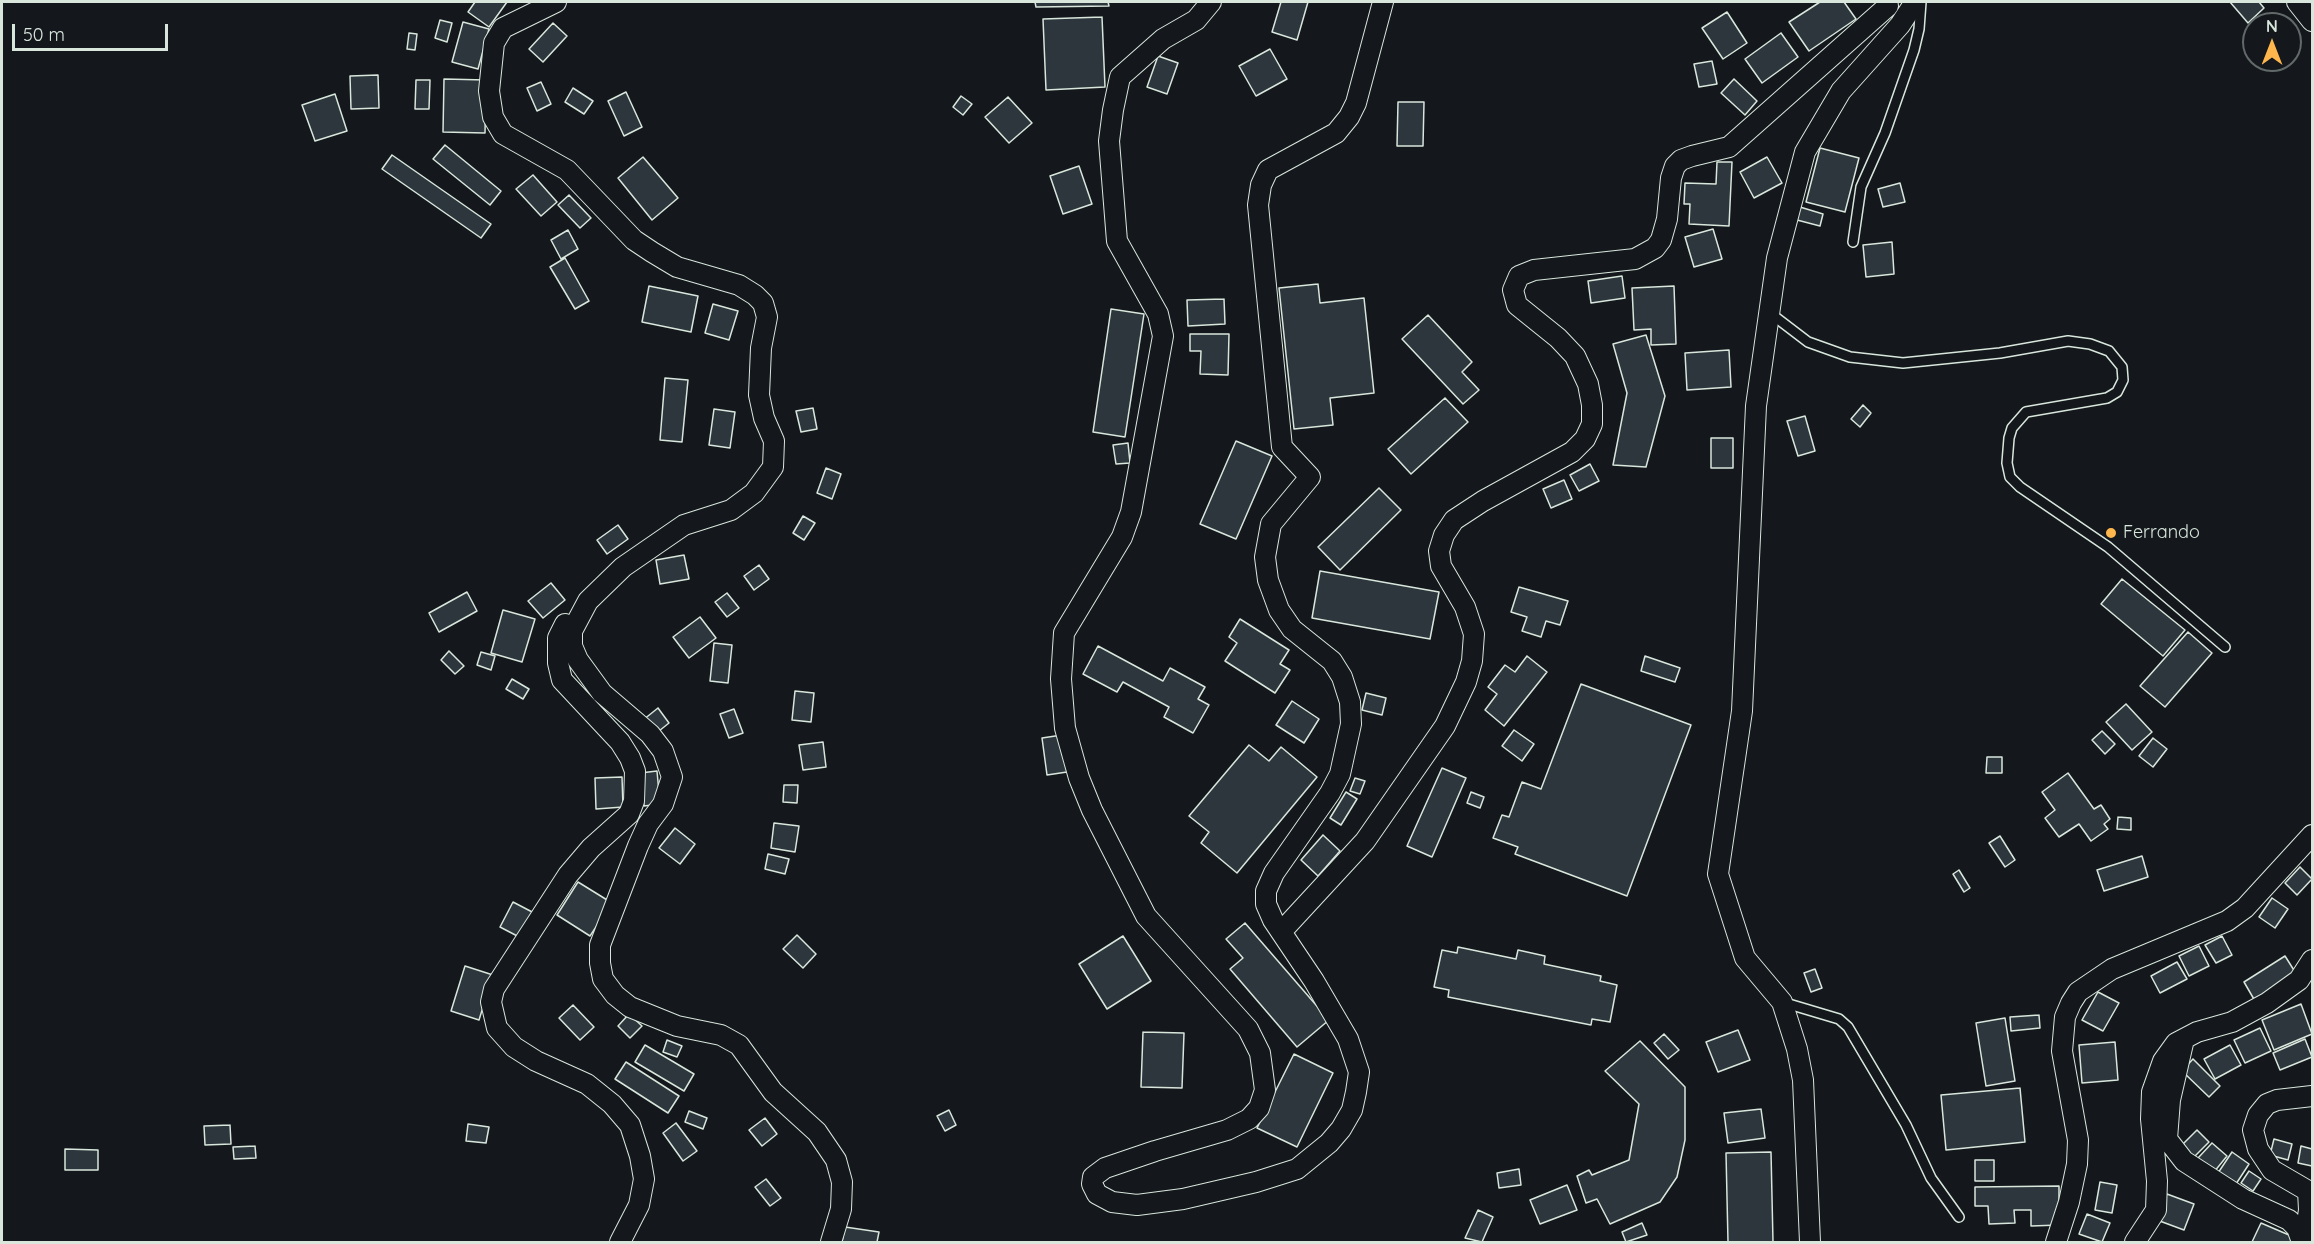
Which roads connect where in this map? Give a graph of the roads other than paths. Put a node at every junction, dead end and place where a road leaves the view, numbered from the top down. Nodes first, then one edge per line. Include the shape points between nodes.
1 (556, 2) edge
2 (1211, 2) edge
3 (1383, 2) edge
4 (1915, 2) edge
5 (1921, 2) edge
6 (2297, 2) edge
7 (1888, 4) edge
8 (2313, 21) edge
9 (1888, 39) junction
10 (1853, 242) dead end
11 (1770, 313) junction
12 (588, 601) junction
13 (2224, 647) dead end
14 (2313, 836) edge
15 (1281, 932) junction
16 (2313, 960) edge
17 (1782, 1002) junction
18 (2184, 1039) junction
19 (2313, 1096) edge
20 (1959, 1216) dead end
21 (620, 1242) edge
22 (831, 1242) edge
23 (1810, 1242) edge
24 (2056, 1242) edge
25 (2135, 1242) edge
26 (2303, 1242) edge

1 - 12 street via 503,28 494,43 489,91 493,117 503,134 567,170 634,240 677,267 739,285 763,303 766,317 759,395 774,441 773,467 754,493 731,510 684,525 623,567
2 - 15 street via 1196,20 1163,39 1120,77 1109,141 1117,241 1158,314 1163,336 1131,512 1122,537 1064,633 1061,679 1065,728 1092,810 1146,916 1248,1029 1260,1053 1265,1090 1259,1108 1227,1130 1105,1168 1093,1177 1097,1194 1112,1202 1137,1205 1256,1182 1297,1169 1341,1129 1352,1110 1356,1092 1359,1072 1355,1054
3 - 15 street via 1349,117 1336,133 1268,170 1258,205 1282,447 1310,477 1271,524 1265,557 1269,580 1279,610 1292,629 1332,661 1350,702 1347,750 1340,774 1266,891 1266,904
4 - 9 street
5 - 10 lane via 1914,50 1861,187
6 - 8 street
7 - 9 street
7 - 15 street via 1729,147 1681,160 1671,178 1667,219 1655,248 1635,259 1534,270 1519,276 1513,290 1517,305 1575,356 1588,384 1592,424 1585,439 1572,452 1483,501 1454,520 1444,535 1439,550 1441,566 1466,607 1474,634 1466,682 1445,726 1365,841
9 - 11 street via 1841,91 1805,152 1777,258
11 - 13 lane via 1808,342 1850,357 1903,363 2068,341 2109,351 2122,367 2117,392 2107,398 2026,412 2009,438 2010,477 2108,547
11 - 17 street via 1756,406 1742,711 1718,874 1745,958
12 - 21 street via 565,624 558,638 558,663 562,680 630,758 635,771 634,801 628,814 568,875 494,989 491,1002 497,1028 514,1047 587,1084 630,1125 644,1179 639,1205
12 - 22 street via 572,631 572,646 578,660 602,693 650,734 663,751 672,777 663,804 638,846 600,945 603,979 630,1007 677,1026 721,1035 740,1045 773,1092 817,1132 836,1160 842,1182 842,1209
14 - 24 street via 2245,908 2227,921 2112,969 2078,992 2071,1003 2065,1017 2062,1051 2078,1140 2069,1202
16 - 18 street via 2299,980 2267,1003 2232,1022
17 - 20 lane via 1839,1019 1848,1027 1906,1125 1931,1178
17 - 23 street via 1803,1080
18 - 25 street via 2176,1043 2163,1061 2152,1092 2156,1210
18 - 26 street via 2170,1100 2167,1139 2184,1161 2243,1198 2289,1220
19 - 26 street via 2267,1104 2253,1130 2258,1149 2272,1170 2308,1191

